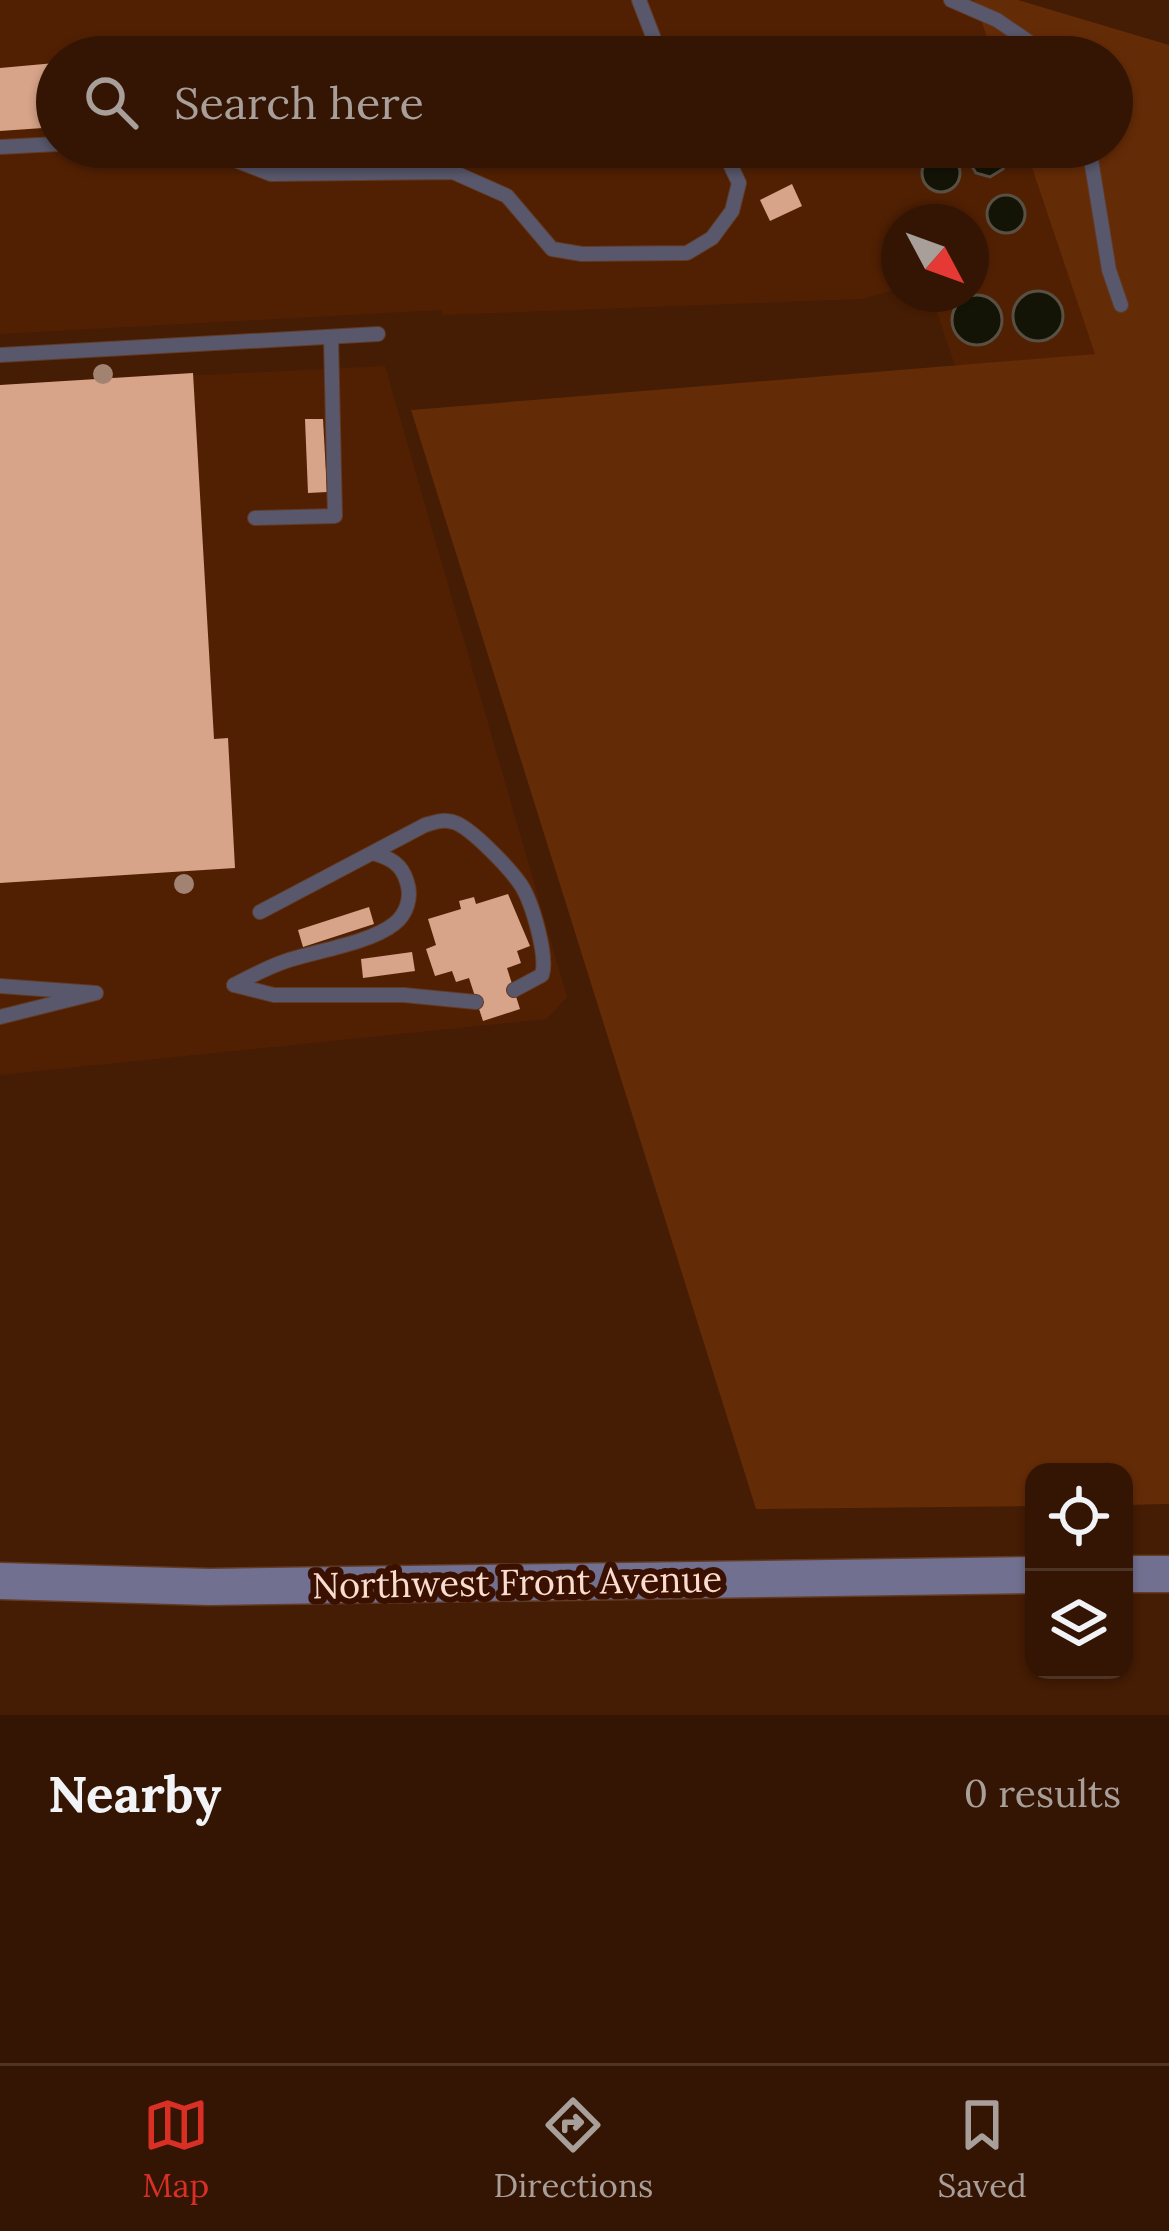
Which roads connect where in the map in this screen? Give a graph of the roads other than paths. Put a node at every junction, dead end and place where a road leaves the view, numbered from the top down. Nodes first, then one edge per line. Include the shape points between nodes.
1 (639, 0) edge
2 (952, 0) edge
3 (654, 36) edge
4 (1020, 36) edge
5 (36, 145) edge
6 (0, 147) edge
7 (255, 168) edge
8 (732, 168) edge
9 (1092, 168) edge
10 (1121, 305) dead end
11 (378, 334) dead end
12 (331, 337) junction
13 (0, 355) edge
14 (255, 518) dead end
15 (373, 853) junction
16 (260, 912) dead end
17 (0, 986) edge
18 (514, 990) dead end
19 (476, 1002) dead end
20 (0, 1017) edge
21 (1133, 1574) edge
22 (1169, 1574) edge
23 (1025, 1575) edge
24 (0, 1581) edge

1 - 3 lane
2 - 4 lane
5 - 6 lane
7 - 8 lane via 453,172 507,196 552,248 618,254 687,253 712,238 732,211 739,183
9 - 10 lane
11 - 12 lane
12 - 13 lane
12 - 14 lane via 335,516
15 - 16 lane
15 - 18 lane via 440,820 468,830 522,886 543,949 542,975
15 - 19 lane via 404,871 410,888 398,921 234,985 274,995
17 - 20 lane via 96,993
21 - 22 street
23 - 24 street, Northwest Front Avenue via 162,1587

